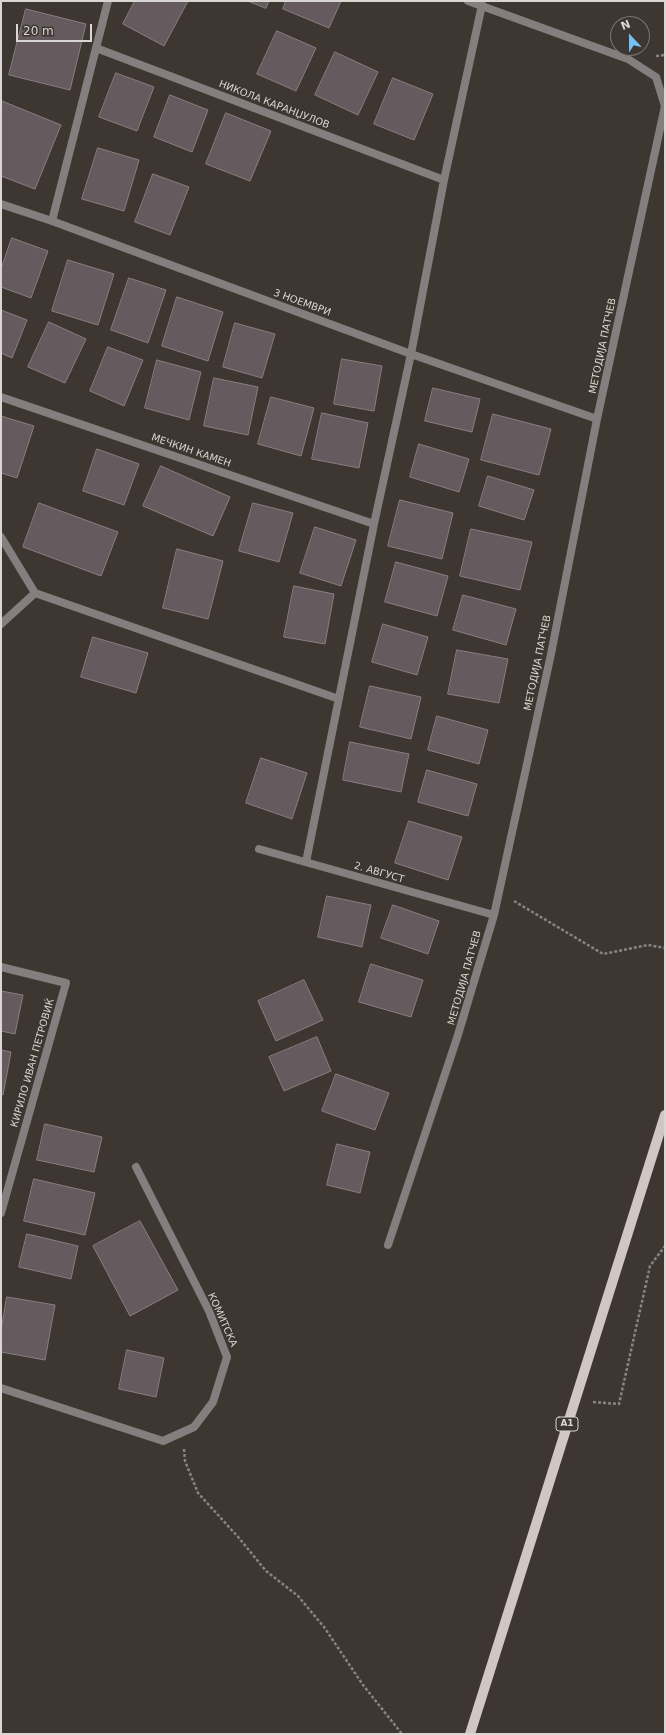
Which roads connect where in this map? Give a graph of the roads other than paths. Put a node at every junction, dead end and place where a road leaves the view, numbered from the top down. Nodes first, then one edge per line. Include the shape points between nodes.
1 (108, 1) edge
2 (468, 1) edge
3 (482, 5) junction
4 (96, 48) junction
5 (444, 180) junction
6 (1, 204) edge
7 (52, 221) junction
8 (411, 354) junction
9 (1, 397) edge
10 (597, 419) junction
11 (374, 524) junction
12 (1, 537) edge
13 (35, 593) junction
14 (1, 624) edge
15 (339, 699) junction
16 (259, 849) dead end
17 (306, 862) junction
18 (494, 915) junction
19 (1, 967) edge
20 (665, 1115) edge
21 (136, 1167) dead end
22 (1, 1213) edge
23 (388, 1244) dead end
24 (1, 1388) edge
25 (470, 1734) edge

1 - 4 street
2 - 3 street
3 - 5 street
3 - 10 street, МЕТОДИJА ПАТЧЕВ via 628,59 656,77 665,106
4 - 5 street, НИКОЛА КАРАНЏУЛОВ
4 - 7 street
5 - 8 street
6 - 7 street, 3 НОЕМВРИ
7 - 8 street, 3 НОЕМВРИ
8 - 10 street, 3 НОЕМВРИ
8 - 11 street
9 - 11 street, МЕЧКИН КАМЕН
10 - 18 street, МЕТОДИJА ПАТЧЕВ via 551,654
11 - 15 street
12 - 13 street
13 - 14 street
13 - 15 street
15 - 17 street
16 - 17 street, 2. АВГУСТ
17 - 18 street, 2. АВГУСТ
18 - 23 street, МЕТОДИJА ПАТЧЕВ via 458,1038
19 - 22 street, КИРИЛО ИВАН ПЕТРОВИЌ via 66,983
20 - 25 main road, A1
21 - 24 street, КОМИТСКА via 208,1310 227,1356 213,1402 194,1427 163,1441

